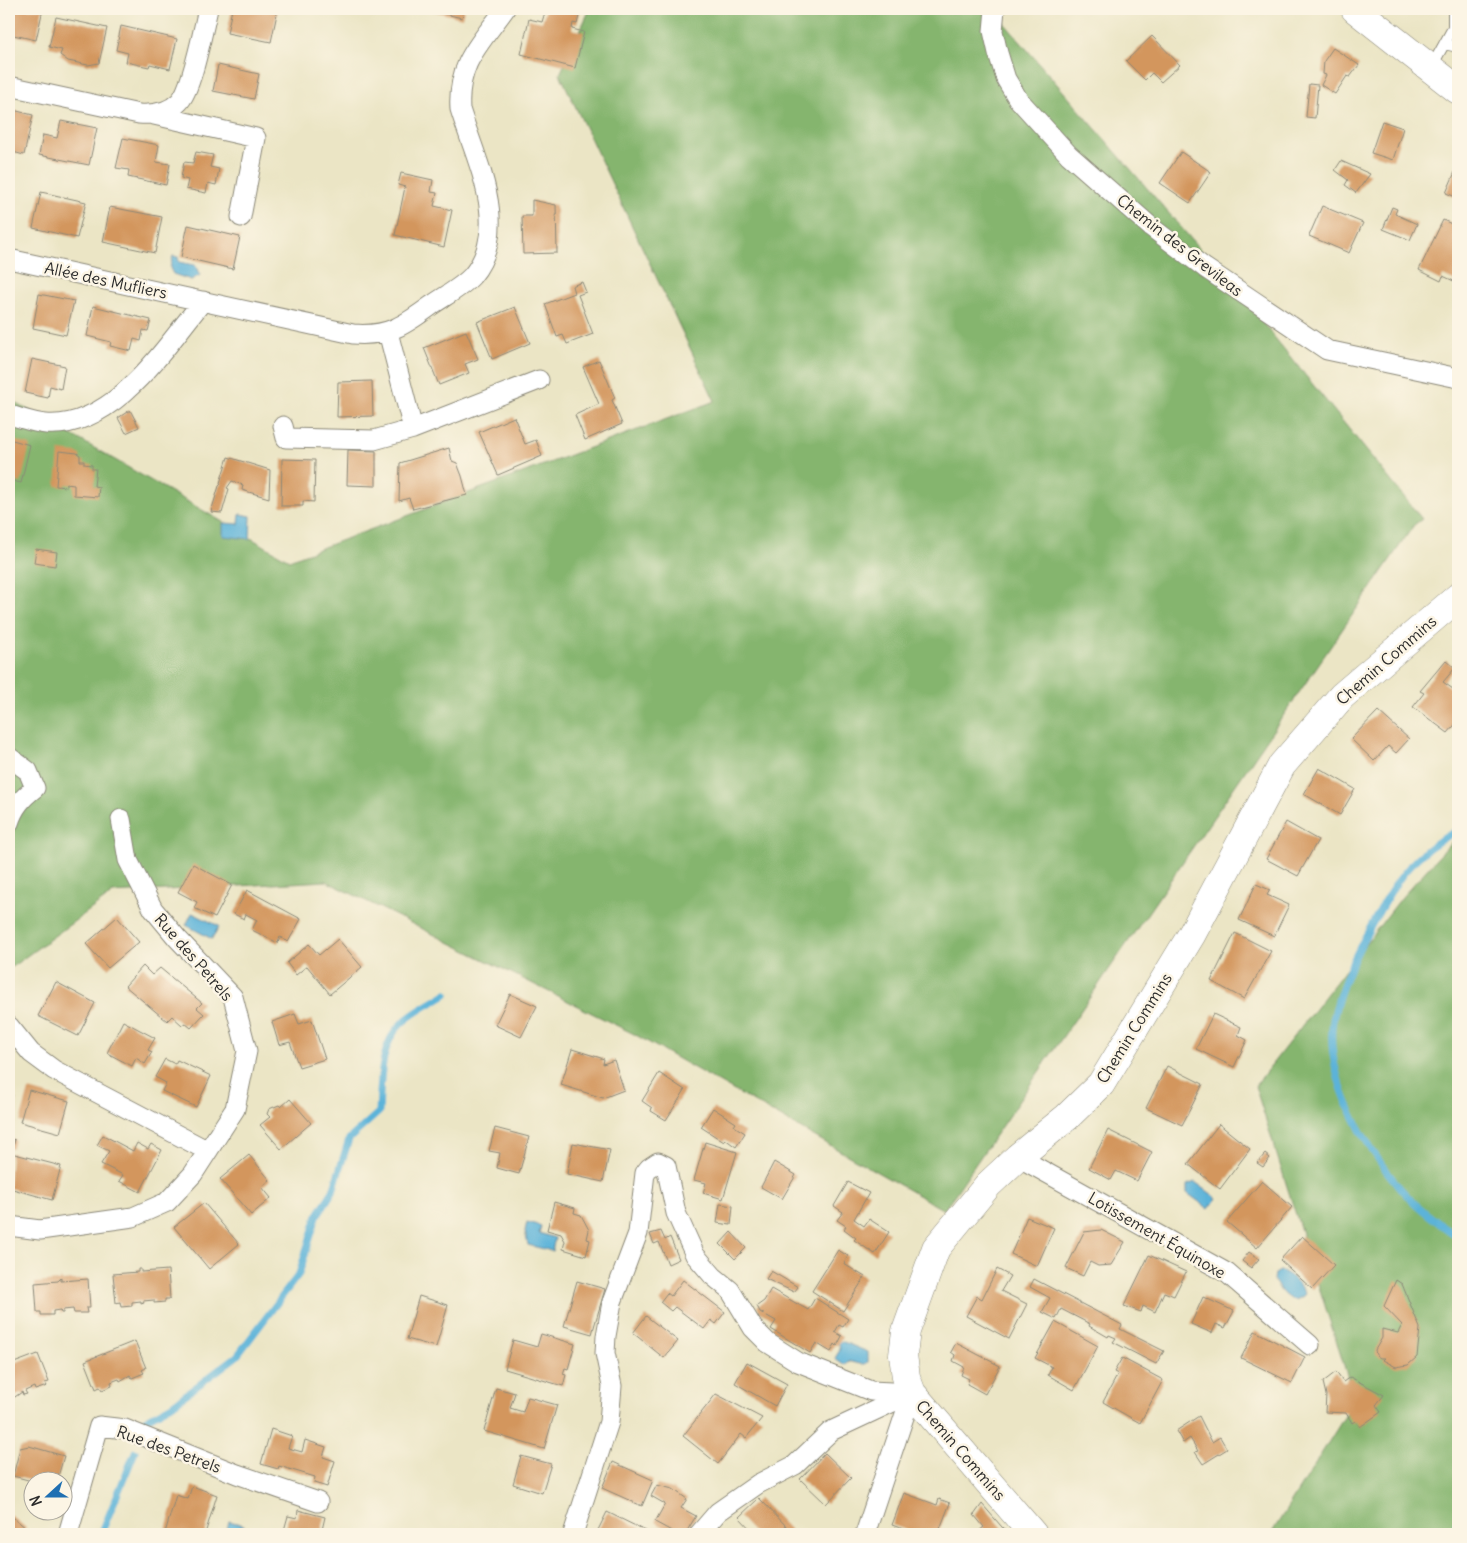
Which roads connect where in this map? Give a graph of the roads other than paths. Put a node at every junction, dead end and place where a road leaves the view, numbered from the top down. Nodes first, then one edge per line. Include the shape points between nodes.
1 (208, 9) edge
2 (505, 9) edge
3 (995, 9) edge
4 (1354, 9) edge
5 (1453, 9) edge
6 (1444, 44) junction
7 (1458, 47) edge
8 (1430, 69) junction
9 (9, 86) edge
10 (1458, 90) edge
11 (154, 114) junction
12 (241, 217) dead end
13 (9, 259) edge
14 (203, 301) junction
15 (388, 332) junction
16 (1458, 378) edge
17 (539, 380) dead end
18 (9, 415) edge
19 (283, 426) dead end
20 (413, 429) junction
21 (1458, 597) edge
22 (9, 757) edge
23 (120, 819) dead end
24 (9, 823) edge
25 (9, 1026) edge
26 (208, 1151) junction
27 (1018, 1157) junction
28 (9, 1226) edge
29 (1310, 1345) dead end
30 (912, 1393) junction
31 (318, 1502) dead end
32 (68, 1534) edge
33 (573, 1534) edge
34 (699, 1534) edge
35 (866, 1534) edge
36 (1033, 1534) edge

1 - 11 street via 188,89 180,102
2 - 15 street, Allée des Mufliers via 468,62 459,93 460,110 491,207 488,244 471,277 409,322
3 - 16 street, Chemin des Grevileas via 993,31 998,53 1006,79 1018,99 1069,156 1151,227 1205,268 1327,350
4 - 8 street
5 - 6 lane via 1453,28
6 - 7 lane
6 - 8 lane
8 - 10 street
9 - 11 street via 139,114
11 - 12 street via 256,138
13 - 14 street, Allée des Mufliers
14 - 15 street, Allée des Mufliers via 353,334
14 - 18 street via 136,382 100,410 74,422 46,424
15 - 20 street
17 - 20 street
19 - 20 street via 286,438 374,440
21 - 27 street, Chemin Commins via 1342,696 1282,765 1192,934 1101,1084
22 - 24 street via 28,772 35,788 22,798
23 - 26 street, Rue des Petrels via 128,860 153,909 232,997 248,1051 235,1109
25 - 26 street via 31,1053 54,1070
26 - 28 street, Rue des Petrels via 193,1174 167,1202 133,1217 40,1230
27 - 29 street, Lotissement Équinoxe via 1227,1273
27 - 30 street, Chemin Commins via 988,1185 936,1248 906,1331 903,1356
30 - 33 street via 871,1391 798,1362 768,1343 754,1328 730,1290 695,1255 676,1213 666,1166 658,1162 645,1173 638,1233 612,1302 605,1353 612,1386 609,1422
30 - 34 street via 830,1431 795,1465 758,1484 718,1512
30 - 35 street
30 - 36 street, Chemin Commins
31 - 32 street, Rue des Petrels via 125,1429 99,1426

